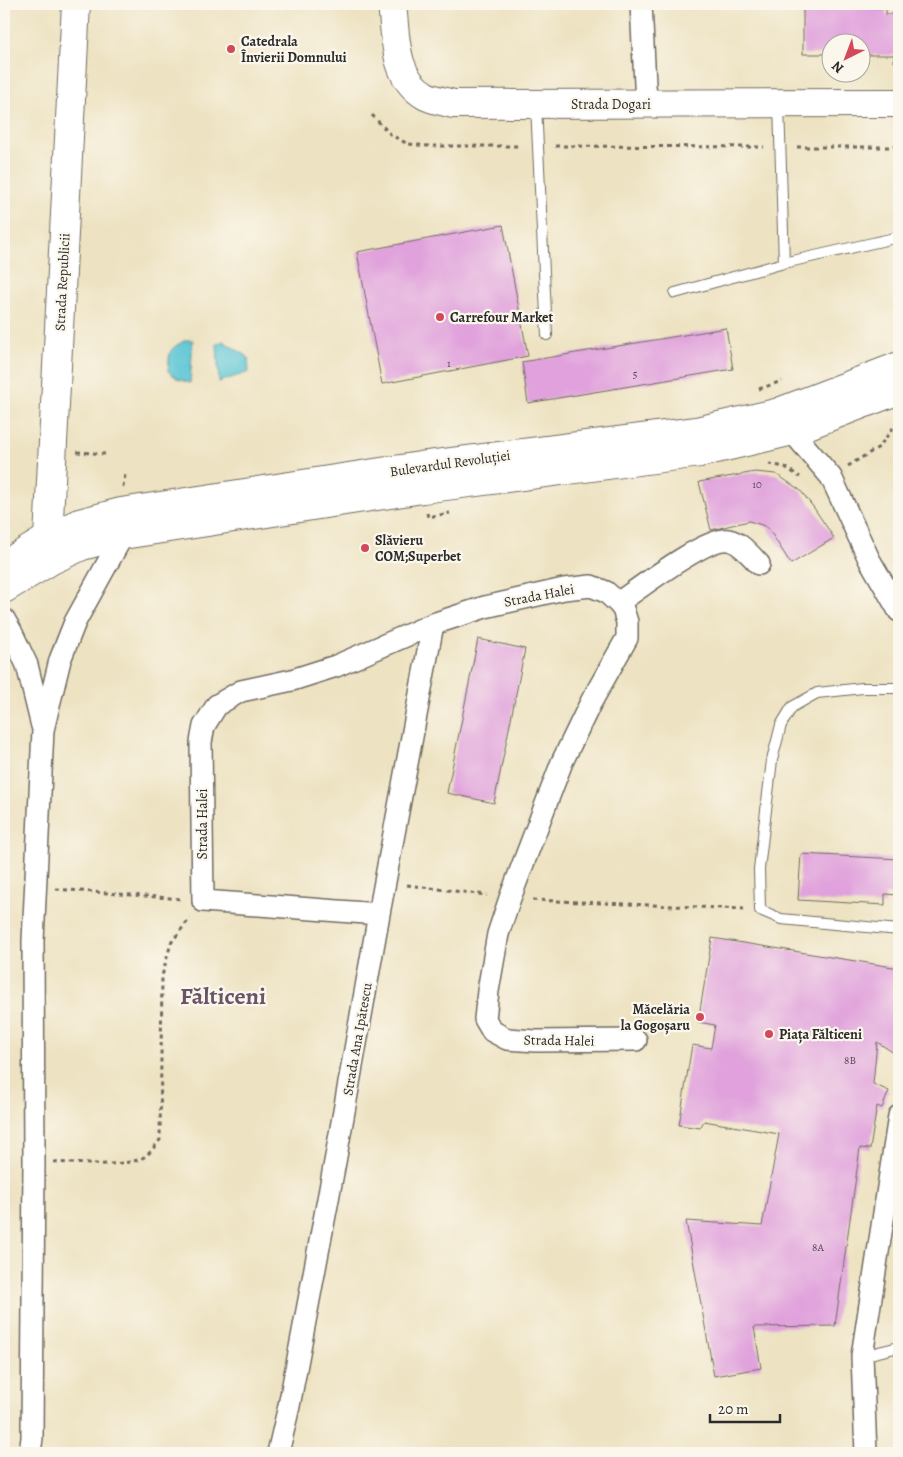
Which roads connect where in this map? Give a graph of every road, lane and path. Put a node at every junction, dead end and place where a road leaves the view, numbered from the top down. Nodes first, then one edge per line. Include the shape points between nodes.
1 (76, 4) edge
2 (392, 4) edge
3 (641, 4) edge
4 (899, 103) edge
5 (536, 104) junction
6 (646, 104) junction
7 (778, 104) junction
8 (372, 115) dead end
9 (539, 146) junction
10 (781, 147) junction
11 (899, 147) edge
12 (899, 238) edge
13 (784, 263) junction
14 (675, 293) dead end
15 (547, 335) dead end
16 (899, 366) edge
17 (899, 390) edge
18 (899, 420) edge
19 (784, 422) junction
20 (831, 477) junction
21 (122, 524) junction
22 (50, 549) junction
23 (759, 564) dead end
24 (4, 565) edge
25 (4, 589) edge
26 (618, 602) junction
27 (899, 611) edge
28 (4, 619) edge
29 (433, 624) junction
30 (899, 688) edge
31 (43, 730) junction
32 (386, 882) junction
33 (34, 888) junction
34 (510, 898) junction
35 (203, 901) junction
36 (760, 910) junction
37 (379, 914) junction
38 (899, 930) edge
39 (636, 1040) dead end
40 (899, 1116) edge
41 (896, 1155) edge
42 (34, 1162) junction
43 (899, 1347) edge
44 (862, 1356) junction
45 (30, 1453) edge
46 (278, 1453) edge
47 (866, 1453) edge

1 - 22 main road, Strada Republicii
2 - 5 main road, Strada Dogari via 403,72 427,96 453,104
3 - 6 street
4 - 7 main road, Strada Dogari
5 - 6 main road, Strada Dogari
5 - 9 lane
6 - 7 main road, Strada Dogari
7 - 10 lane
8 - 9 path via 391,135 408,144
9 - 10 path
9 - 15 lane
10 - 11 path
10 - 13 lane
12 - 13 lane
13 - 14 lane
16 - 19 main road, Bulevardul Revoluției
17 - 19 main road, Bulevardul Revoluției
18 - 20 path via 879,447
19 - 20 street
19 - 21 main road, Bulevardul Revoluției via 420,466
20 - 27 street
21 - 22 main road, Bulevardul Revoluției via 79,523
21 - 31 street via 60,660
22 - 24 main road, Bulevardul Revoluției
22 - 25 main road, Bulevardul Revoluției
23 - 26 street via 729,540 714,541
26 - 29 street, Strada Halei via 591,586 564,589 485,607
26 - 34 street, Strada Halei via 627,622 627,638 562,762
28 - 31 street via 27,665
29 - 32 street, Strada Ana Ipătescu
29 - 35 street, Strada Halei via 336,666 242,691 217,705 204,726 201,742
30 - 36 lane via 817,693 792,707 780,725 772,760 759,869
31 - 33 street
32 - 34 path
32 - 37 street, Strada Ana Ipătescu
33 - 35 path
33 - 42 street
34 - 36 path
34 - 39 street, Strada Halei via 498,934 488,991 485,1019 492,1031 507,1039 536,1041
35 - 37 street
35 - 42 path via 171,943 162,976 160,1140 146,1156 131,1162
36 - 38 lane via 781,919
37 - 46 street, Strada Ana Ipătescu
40 - 41 street
41 - 44 street
42 - 45 street
43 - 44 lane
44 - 47 street

